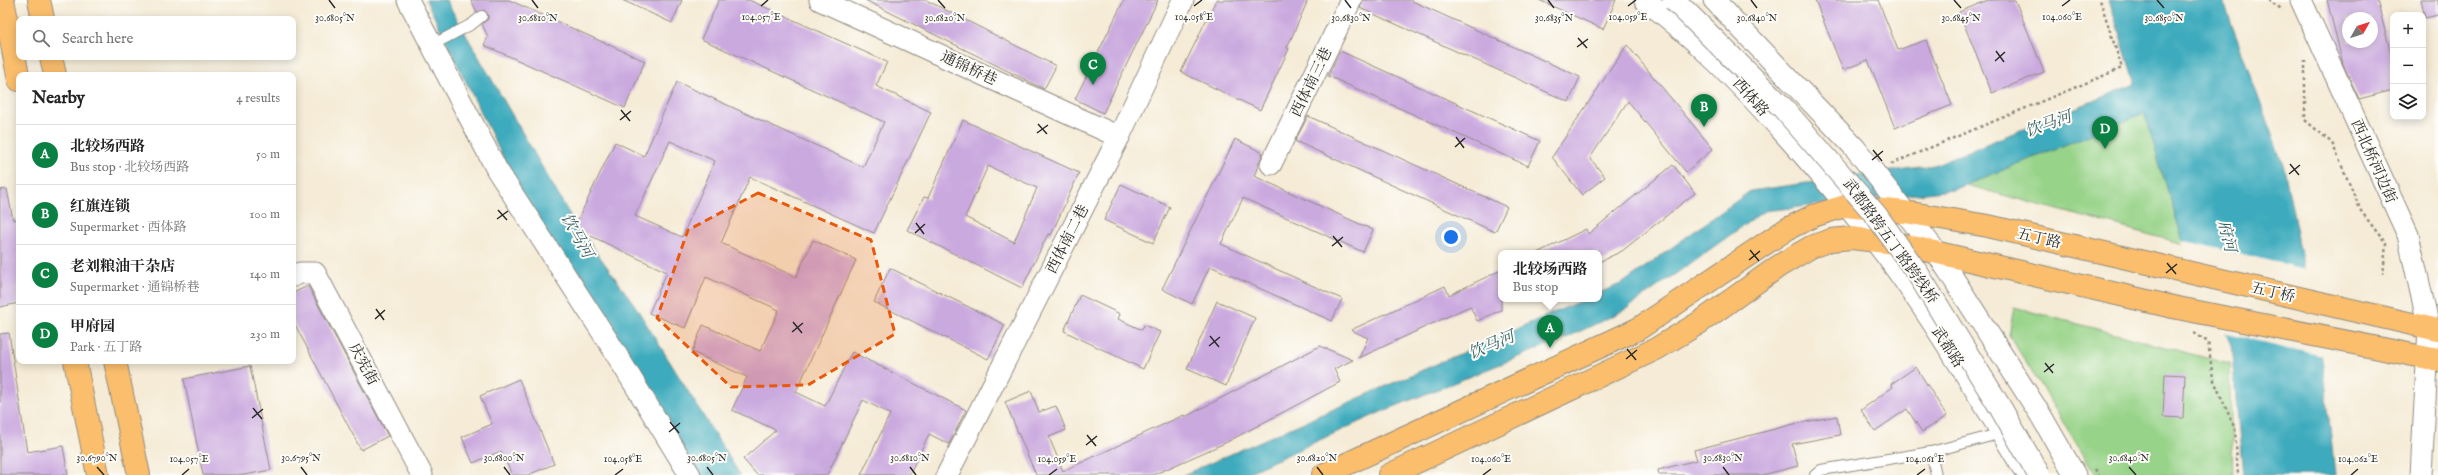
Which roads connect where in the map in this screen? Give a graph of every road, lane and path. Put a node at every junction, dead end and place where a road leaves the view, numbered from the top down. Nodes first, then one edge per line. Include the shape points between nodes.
1 (3, 0) edge
2 (39, 0) edge
3 (408, 0) edge
4 (820, 0) edge
5 (1182, 0) edge
6 (1351, 0) edge
7 (1645, 0) edge
8 (1674, 0) edge
9 (1714, 0) edge
10 (2100, 0) edge
11 (2268, 0) edge
12 (2294, 7) edge
13 (42, 16) edge
14 (482, 16) dead end
15 (432, 45) junction
16 (2305, 56) dead end
17 (52, 60) edge
18 (17, 72) edge
19 (54, 72) edge
20 (1119, 137) junction
21 (1271, 164) dead end
22 (1875, 174) junction
23 (1845, 206) junction
24 (1905, 212) junction
25 (1872, 239) junction
26 (1937, 253) junction
27 (2172, 269) joint
28 (2383, 274) dead end
29 (296, 275) edge
30 (2434, 329) edge
31 (2191, 331) dead end
32 (2433, 359) edge
33 (76, 364) edge
34 (120, 364) edge
35 (2002, 433) junction
36 (1931, 452) junction
37 (98, 475) edge
38 (138, 475) edge
39 (422, 475) edge
40 (690, 475) edge
41 (947, 475) edge
42 (1323, 475) edge
43 (1389, 475) edge
44 (1815, 475) edge
45 (1936, 475) edge
46 (2027, 475) edge
47 (2039, 475) edge
48 (2075, 475) edge
49 (2238, 475) edge
50 (2421, 475) edge

1 - 18 main road
2 - 13 main road
3 - 15 street
4 - 20 street, 通锦桥巷
5 - 20 street, 西体南二巷
6 - 21 street, 西体南三巷
7 - 23 street, 西体路 via 1689,34 1740,83
8 - 47 street, 武都路跨五丁路跨线桥, bridge via 1783,108 1876,215 1918,274
9 - 22 street via 1790,78
10 - 22 path via 2122,68 1896,160
11 - 12 path
12 - 30 street, 西北桥河边街 via 2408,235
14 - 15 lane
15 - 40 street via 497,170 610,344
16 - 28 path via 2305,120 2332,143 2361,211 2386,244
17 - 19 main road
20 - 41 street, 西体南二巷
22 - 24 street
23 - 24 main road, 五丁路
23 - 25 street, 武都路
23 - 42 main road via 1813,216 1787,229 1638,329
24 - 26 street
24 - 27 main road, 五丁路 via 1988,226
25 - 26 main road
25 - 35 street, 武都路 via 1907,284
25 - 43 main road via 1831,240 1811,247 1779,266 1699,324 1650,352
26 - 32 main road via 2173,307
26 - 48 street via 2040,414
27 - 30 main road, 五丁桥
29 - 39 street, 庆宪街 via 315,274
30 - 32 street, 西北桥河边街
31 - 49 path via 2208,342 2213,378 2235,429
32 - 50 street, 西北桥河边街
33 - 37 main road
34 - 38 main road
35 - 36 lane
35 - 46 street, 武都路
36 - 44 lane via 1820,470
36 - 45 lane

